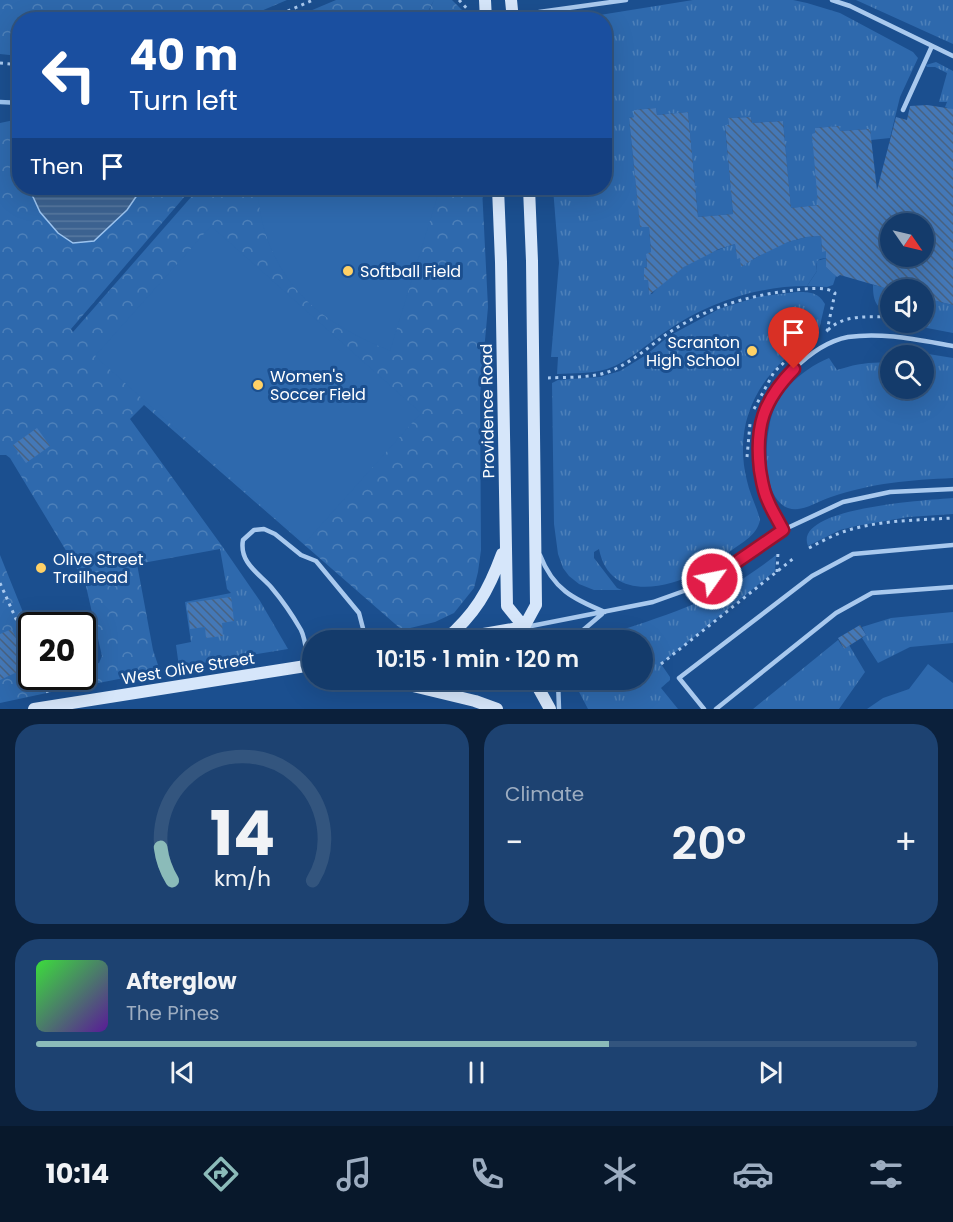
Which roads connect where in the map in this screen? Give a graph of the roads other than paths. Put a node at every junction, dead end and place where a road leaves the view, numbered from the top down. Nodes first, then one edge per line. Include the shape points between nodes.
1 (626, 0) edge
2 (832, 0) edge
3 (539, 12) dead end
4 (932, 46) junction
5 (953, 56) edge
6 (903, 110) dead end
7 (498, 195) edge
8 (529, 195) edge
9 (953, 346) edge
10 (953, 489) edge
11 (783, 530) junction
12 (535, 539) junction
13 (953, 545) edge
14 (505, 547) junction
15 (953, 587) edge
16 (605, 612) junction
17 (524, 627) junction
18 (363, 630) edge
19 (457, 630) edge
20 (506, 630) edge
21 (524, 630) edge
22 (583, 630) edge
23 (302, 632) edge
24 (302, 666) edge
25 (429, 690) edge
26 (540, 690) edge
27 (557, 690) edge
28 (34, 709) edge
29 (497, 709) edge
30 (550, 709) edge
31 (559, 709) edge
32 (704, 709) edge
33 (716, 709) edge

1 - 3 lane
2 - 4 lane
4 - 5 lane
4 - 6 lane
7 - 14 main road, Providence Road
8 - 12 main road
9 - 11 lane via 874,335 846,338 807,356 785,378 762,417 758,454 765,492
10 - 11 lane via 890,492 851,499
11 - 16 lane via 695,587 653,602
12 - 16 lane via 555,583 573,597
12 - 17 main road via 536,605
13 - 32 lane via 853,554 812,576 679,678
14 - 17 main road, Providence Road via 507,606
14 - 19 main road via 480,604
15 - 33 lane via 872,593 836,613
16 - 17 lane
16 - 22 lane
17 - 20 main road
17 - 21 main road
18 - 23 lane via 359,613 316,561 301,555 272,531 254,530 243,540 244,554
24 - 28 main road, West Olive Street
25 - 29 main road
26 - 30 main road
27 - 31 lane

